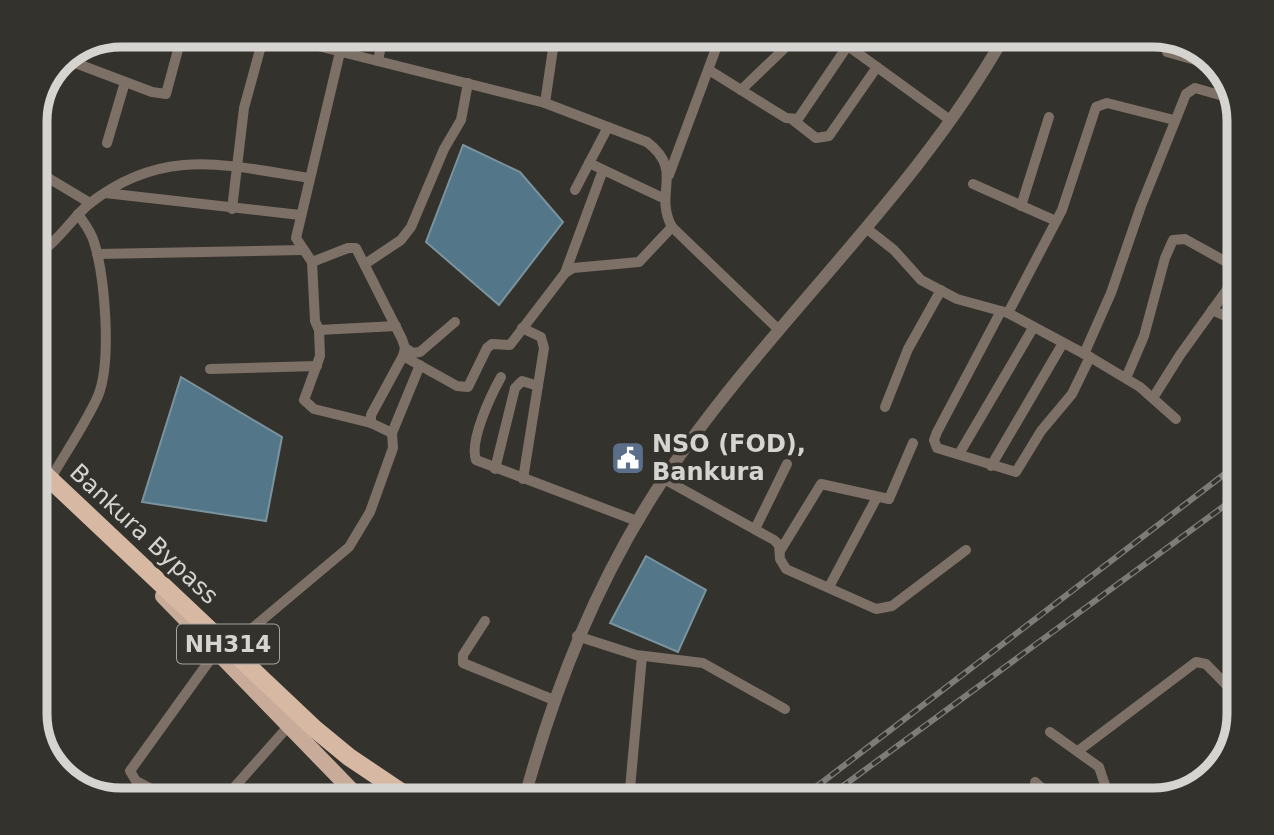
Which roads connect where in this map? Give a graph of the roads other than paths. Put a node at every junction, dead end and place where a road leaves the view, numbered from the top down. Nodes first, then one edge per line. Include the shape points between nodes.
1 (179, 47) edge
2 (261, 47) edge
3 (322, 47) edge
4 (381, 47) edge
5 (551, 47) edge
6 (717, 47) edge
7 (786, 47) edge
8 (847, 47) edge
9 (849, 47) edge
10 (997, 47) edge
11 (340, 52) junction
12 (1167, 52) dead end
13 (1193, 59) edge
14 (79, 60) edge
15 (378, 61) junction
16 (877, 67) junction
17 (709, 70) junction
18 (125, 82) junction
19 (468, 83) junction
20 (741, 90) junction
21 (1222, 96) edge
22 (545, 103) junction
23 (1049, 117) dead end
24 (793, 120) junction
25 (950, 120) junction
26 (1174, 120) junction
27 (608, 127) junction
28 (107, 143) dead end
29 (589, 163) junction
30 (237, 167) junction
31 (603, 170) junction
32 (669, 175) junction
33 (47, 177) edge
34 (309, 178) junction
35 (973, 184) dead end
36 (575, 190) dead end
37 (105, 193) junction
38 (665, 199) junction
39 (90, 203) junction
40 (1021, 206) junction
41 (232, 209) junction
42 (78, 214) junction
43 (300, 215) junction
44 (1056, 221) junction
45 (672, 227) junction
46 (866, 228) junction
47 (47, 244) edge
48 (302, 250) junction
49 (97, 254) junction
50 (312, 262) junction
51 (365, 264) junction
52 (1227, 264) edge
53 (565, 273) junction
54 (1227, 288) edge
55 (941, 290) junction
56 (1212, 310) junction
57 (1004, 312) junction
58 (1227, 317) edge
59 (456, 322) dead end
60 (396, 326) junction
61 (522, 328) junction
62 (1033, 328) junction
63 (318, 330) junction
64 (779, 330) junction
65 (1063, 343) junction
66 (404, 352) junction
67 (1087, 356) junction
68 (420, 365) junction
69 (317, 366) junction
70 (210, 369) dead end
71 (500, 377) dead end
72 (1126, 378) junction
73 (538, 386) junction
74 (1153, 398) junction
75 (885, 407) dead end
76 (1176, 419) dead end
77 (371, 423) junction
78 (392, 433) junction
79 (913, 443) dead end
80 (959, 454) junction
81 (788, 464) dead end
82 (991, 466) junction
83 (495, 469) junction
84 (47, 478) edge
85 (523, 479) junction
86 (664, 479) junction
87 (50, 481) junction
88 (877, 499) junction
89 (637, 521) junction
90 (755, 529) junction
91 (966, 550) dead end
92 (780, 551) junction
93 (829, 587) junction
94 (485, 621) dead end
95 (577, 636) junction
96 (227, 644) junction
97 (642, 656) junction
98 (1227, 686) edge
99 (554, 700) junction
100 (785, 709) dead end
101 (300, 714) junction
102 (1050, 732) dead end
103 (1078, 751) junction
104 (1035, 782) dead end
105 (149, 788) edge
106 (234, 788) edge
107 (349, 788) edge
108 (395, 788) edge
109 (528, 788) edge
110 (630, 788) edge
111 (1042, 788) edge
112 (1106, 788) edge

1 - 18 street via 166,94
2 - 30 street via 244,108
3 - 11 street
4 - 15 street
5 - 22 street
6 - 17 street
7 - 20 street
8 - 24 street via 803,115
9 - 16 street
10 - 25 street
11 - 15 street
11 - 34 street
12 - 13 street
14 - 18 street
15 - 19 street
16 - 24 street via 829,136 816,138
16 - 25 street
17 - 20 street
17 - 32 street
18 - 28 street
19 - 22 street
19 - 51 street via 461,120 411,227 401,240
20 - 24 street
21 - 26 street via 1195,88 1186,94
22 - 27 street
23 - 40 street
25 - 46 street
26 - 44 street via 1107,103 1096,107
26 - 67 street
27 - 29 street
27 - 32 street via 658,150
29 - 31 street
29 - 36 street
30 - 34 street
30 - 37 street via 171,165 126,180
30 - 41 street
31 - 38 street
31 - 53 street
32 - 38 street
33 - 39 street
34 - 43 street
35 - 40 street
37 - 39 street
37 - 41 street
38 - 45 street
39 - 42 street
40 - 44 street
41 - 43 street
42 - 47 street
42 - 49 street
43 - 48 street via 296,238
44 - 57 street
45 - 53 street via 639,262 584,266
45 - 64 street
46 - 55 street via 921,280
46 - 64 street
48 - 49 street
48 - 50 street
49 - 87 street via 105,374 98,397
50 - 51 street via 352,247
50 - 63 street
51 - 60 street
52 - 72 street via 1185,239 1173,240
53 - 61 street
54 - 56 street
55 - 57 street
55 - 75 street via 908,349
56 - 58 street
56 - 74 street
57 - 62 street
57 - 80 street via 934,440 937,448
59 - 66 street via 420,352
60 - 63 street
60 - 66 street
61 - 68 street via 510,345 488,348 468,387 457,386
61 - 73 street via 543,342
62 - 65 street
62 - 80 street
63 - 69 street
64 - 86 street
65 - 67 street
65 - 82 street
66 - 68 street
66 - 77 street via 374,407
67 - 72 street
67 - 82 street via 1072,394 1041,431 1021,467 1010,472
68 - 78 street
69 - 70 street
69 - 77 street via 304,400 307,406
71 - 83 street via 484,413 474,455
72 - 74 street
73 - 83 street via 522,381 515,388
73 - 85 street
74 - 76 street
77 - 78 street
78 - 96 street via 393,448 370,512 349,547
79 - 88 street via 892,495
80 - 82 street
81 - 90 street
83 - 85 street
84 - 87 highway, Bankura Bypass / NH314
85 - 89 street
86 - 89 street
86 - 90 street
87 - 96 highway, Bankura Bypass / NH314
87 - 107 main road
88 - 92 street via 821,484
88 - 93 street
89 - 95 street
90 - 92 street via 774,540
91 - 93 street via 892,606 876,609
92 - 93 street via 786,569
94 - 99 street via 463,655 463,663
95 - 97 street
95 - 99 street
96 - 101 highway, Bankura Bypass / NH314
96 - 105 street via 130,771 136,781
97 - 100 street via 703,663
97 - 110 street
98 - 103 street via 1206,664 1196,662
99 - 109 street
101 - 106 street
101 - 108 highway, Bankura Bypass / NH314 via 349,757
102 - 103 street
103 - 112 street via 1100,767
104 - 111 street

